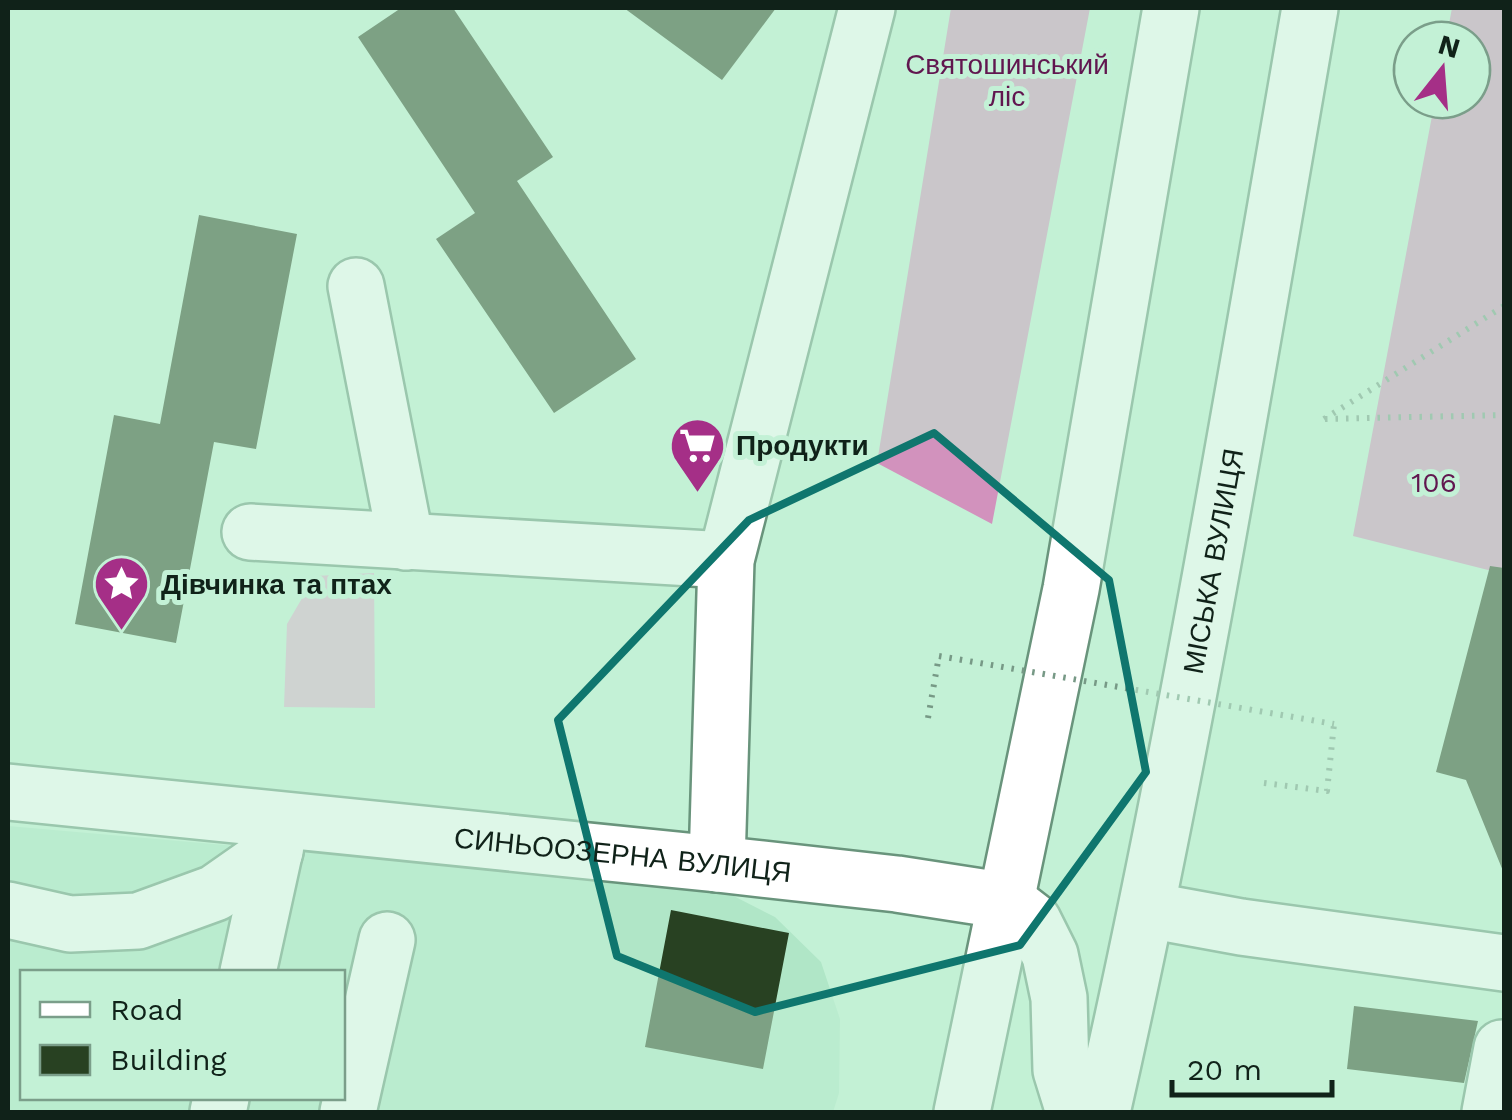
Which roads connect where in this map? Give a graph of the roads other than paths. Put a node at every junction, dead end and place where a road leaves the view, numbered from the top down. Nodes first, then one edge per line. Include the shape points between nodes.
1 (867, 8) edge
2 (1171, 8) edge
3 (1310, 8) edge
4 (356, 286) dead end
5 (250, 532) dead end
6 (406, 542) junction
7 (726, 560) junction
8 (8, 792) edge
9 (278, 835) junction
10 (717, 864) junction
11 (1007, 901) junction
12 (8, 910) edge
13 (1148, 910) junction
14 (387, 940) dead end
15 (1504, 963) edge
16 (248, 970) edge
17 (1502, 1048) dead end
18 (348, 1112) edge
19 (962, 1112) edge
20 (1074, 1112) edge
21 (1102, 1112) edge
22 (1490, 1112) edge

1 - 7 main road
2 - 11 main road via 1071,589
3 - 13 main road, МІСЬКА ВУЛИЦЯ
4 - 6 main road
5 - 6 main road
6 - 7 main road
7 - 10 main road
8 - 9 main road, СИНЬООЗЕРНА ВУЛИЦЯ
9 - 10 main road, СИНЬООЗЕРНА ВУЛИЦЯ
9 - 12 main road via 215,892 138,921 70,924
9 - 16 main road
10 - 11 main road, СИНЬООЗЕРНА ВУЛИЦЯ
11 - 19 main road
11 - 20 main road via 1033,921 1050,955 1061,1070
13 - 15 main road
13 - 21 main road, МІСЬКА ВУЛИЦЯ
14 - 18 main road
17 - 22 main road

